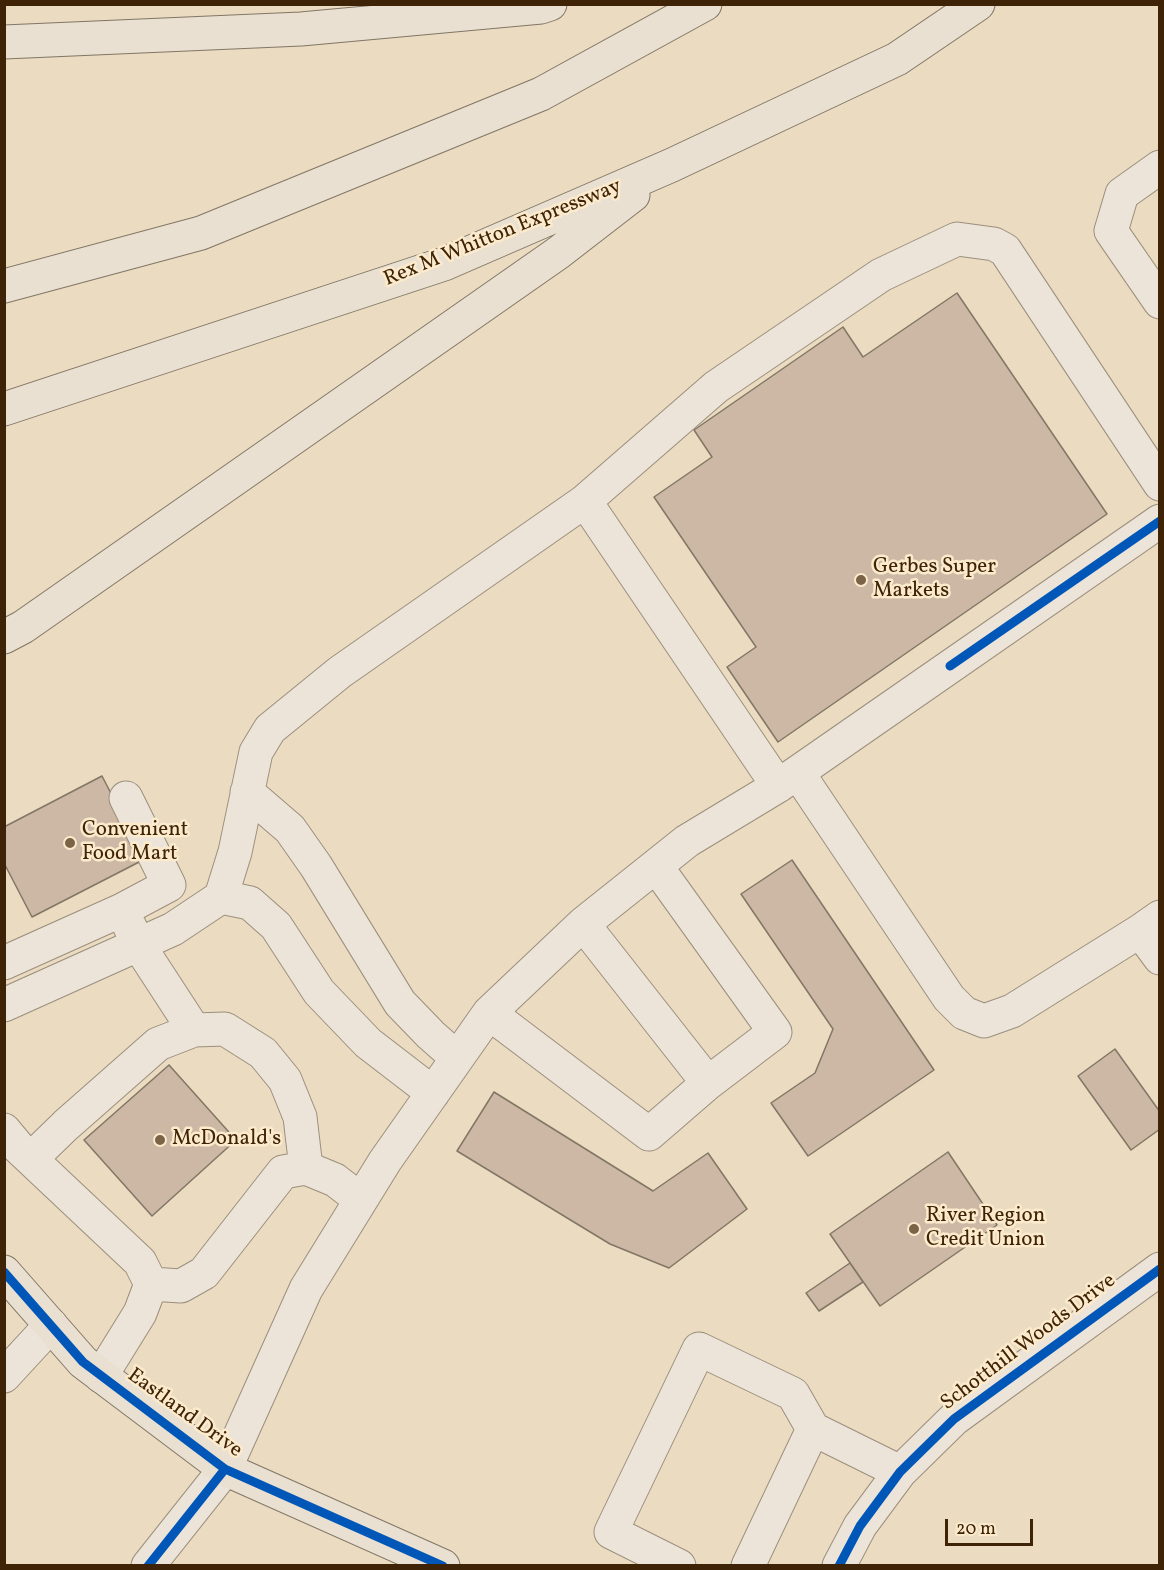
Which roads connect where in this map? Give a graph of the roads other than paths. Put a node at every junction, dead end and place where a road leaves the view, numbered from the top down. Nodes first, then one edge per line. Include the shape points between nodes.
1 (550, 4) edge
2 (705, 4) edge
3 (978, 4) edge
4 (4, 42) edge
5 (672, 165) junction
6 (1160, 167) edge
7 (4, 286) edge
8 (1160, 302) edge
9 (4, 409) edge
10 (1160, 484) edge
11 (585, 501) junction
12 (1160, 521) edge
13 (4, 637) edge
14 (788, 779) junction
15 (247, 792) junction
16 (126, 798) dead end
17 (656, 866) junction
18 (221, 897) junction
19 (122, 910) junction
20 (583, 924) junction
21 (1150, 924) edge
22 (138, 944) junction
23 (6, 958) edge
24 (1160, 958) edge
25 (15, 1000) edge
26 (489, 1013) junction
27 (194, 1030) junction
28 (457, 1058) junction
29 (708, 1083) junction
30 (432, 1094) junction
31 (4, 1130) edge
32 (31, 1159) junction
33 (306, 1168) junction
34 (361, 1200) junction
35 (1160, 1269) edge
36 (4, 1272) edge
37 (151, 1284) junction
38 (51, 1325) junction
39 (4, 1376) edge
40 (101, 1376) junction
41 (813, 1430) junction
42 (225, 1469) junction
43 (900, 1472) junction
44 (148, 1566) edge
45 (443, 1566) edge
46 (679, 1566) edge
47 (748, 1566) edge
48 (839, 1566) edge

1 - 4 main road via 301,29
2 - 7 main road via 541,94 201,233
3 - 5 main road, Rex M Whitton Expressway via 897,59
5 - 9 main road, Rex M Whitton Expressway via 444,264
5 - 13 main road via 558,253
6 - 8 street via 1122,194 1111,231
10 - 11 street via 1005,250 994,243 957,239 881,275 716,387
11 - 14 street
11 - 15 street via 340,672 270,729 256,752
12 - 14 street
14 - 17 street via 687,841
14 - 21 street via 964,1013 984,1021 1012,1011
15 - 18 street
15 - 28 street via 290,829 400,1003
16 - 19 street via 169,885
17 - 20 street
17 - 29 street via 776,1032
18 - 22 street via 174,929
18 - 30 street via 250,903 276,926 319,992 368,1043
19 - 22 street
19 - 23 street
20 - 26 street
20 - 29 street
21 - 24 street
22 - 25 street
22 - 27 street
23 - 25 street
26 - 28 street
26 - 29 street via 649,1134
27 - 32 street via 159,1044
27 - 33 street via 225,1029 262,1053 285,1080 300,1118
28 - 30 street
30 - 34 street
31 - 32 street
32 - 37 street via 140,1262
33 - 34 street via 335,1180
33 - 37 street via 283,1172 204,1273 181,1286
34 - 42 street via 306,1289
35 - 43 street, Schotthill Woods Drive via 954,1419
36 - 38 main road, Eastland Drive
37 - 40 street via 140,1312
38 - 39 street
38 - 40 main road, Eastland Drive via 83,1362
40 - 42 main road, Eastland Drive
41 - 43 street
41 - 46 street via 793,1394 699,1350 611,1532
41 - 47 street
42 - 44 street
42 - 45 main road, Eastland Drive
43 - 48 street, Schotthill Woods Drive via 860,1526

